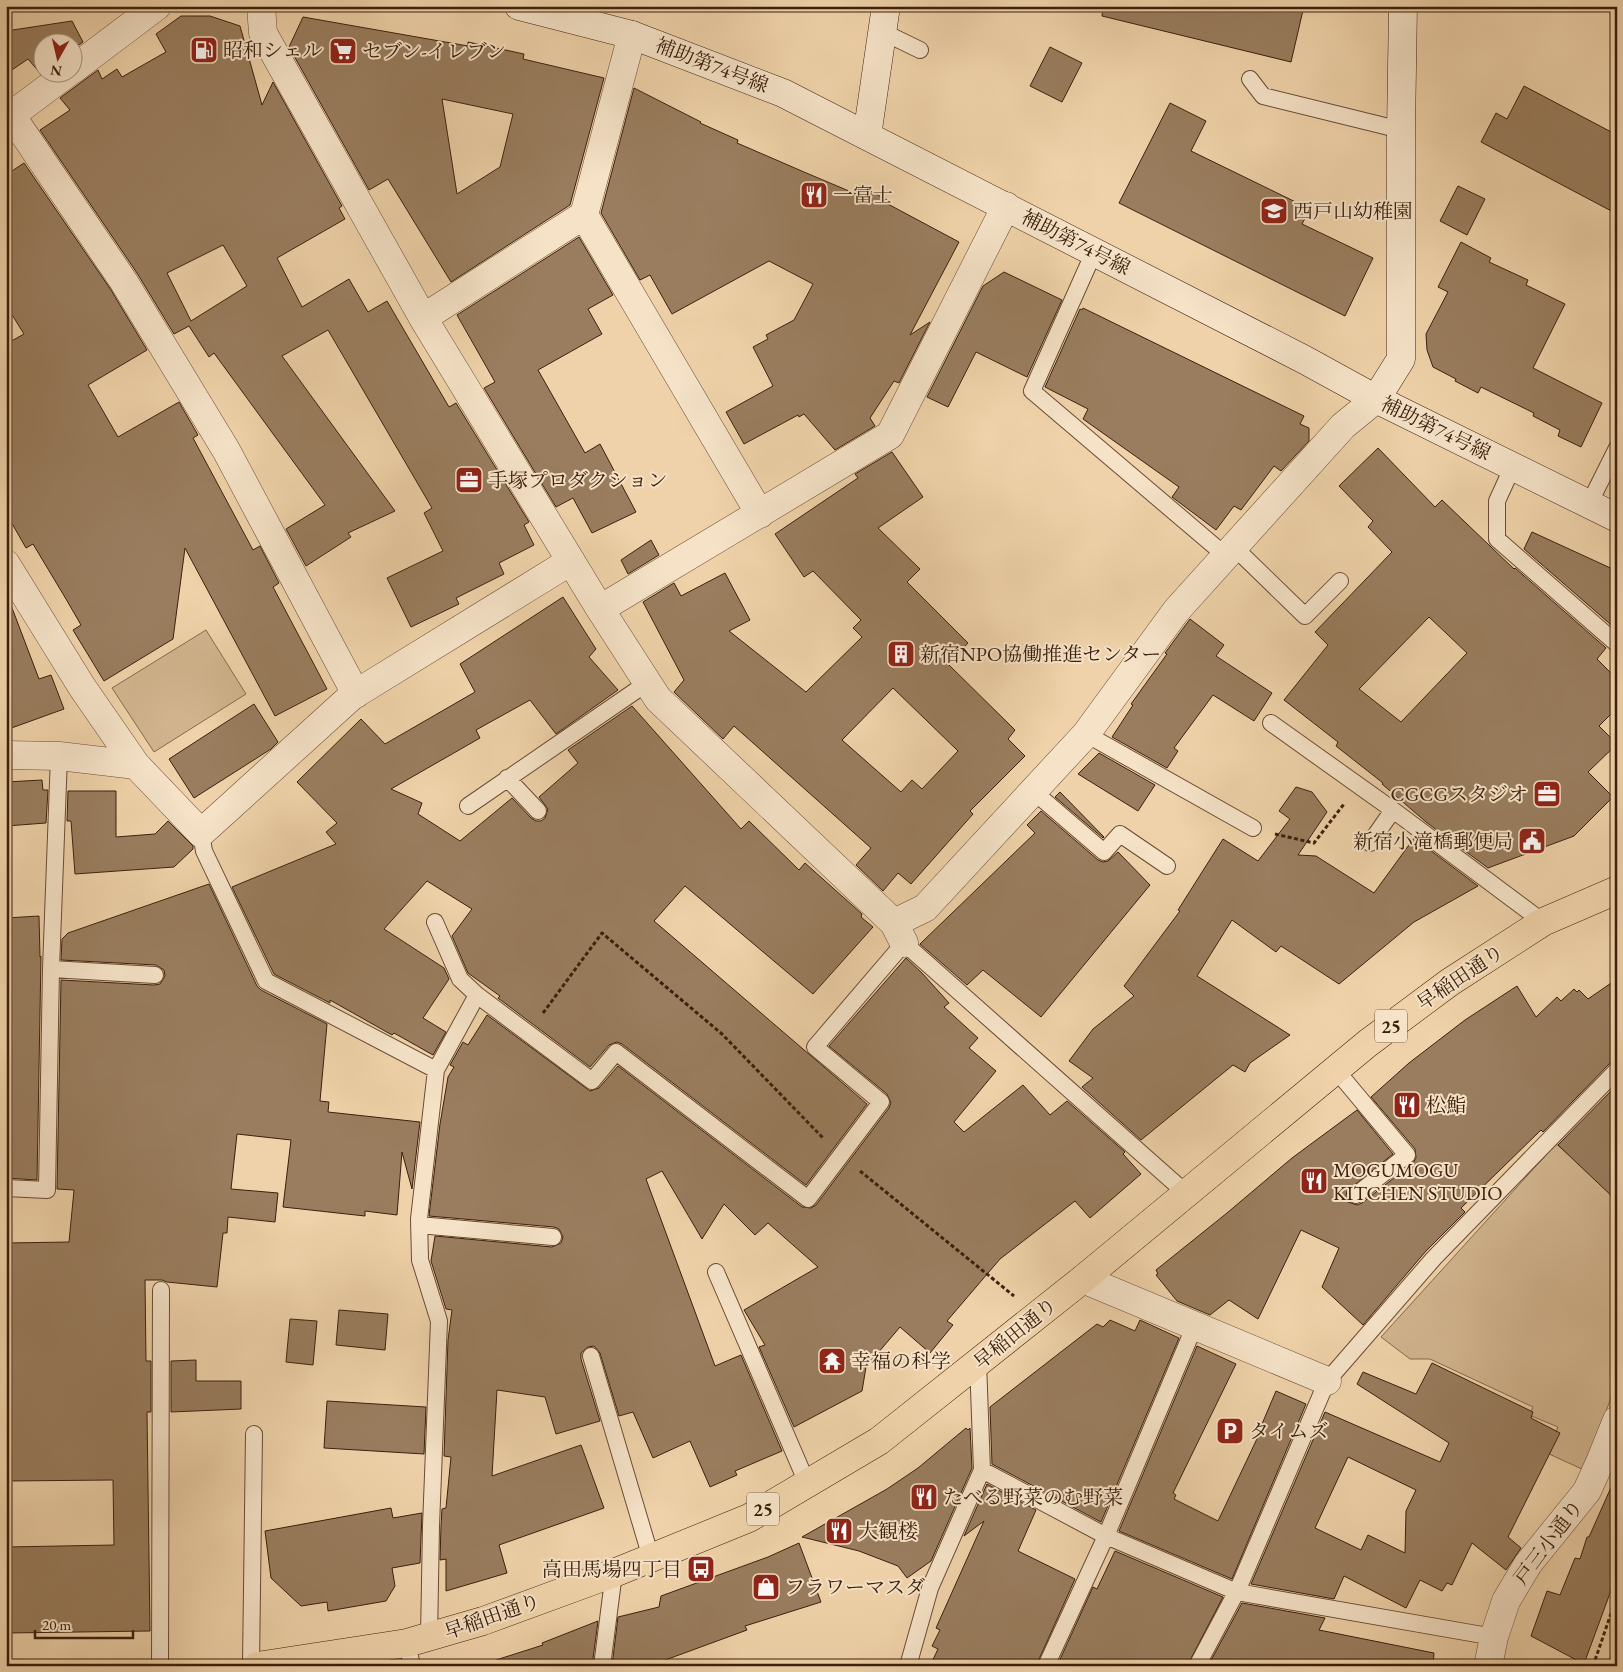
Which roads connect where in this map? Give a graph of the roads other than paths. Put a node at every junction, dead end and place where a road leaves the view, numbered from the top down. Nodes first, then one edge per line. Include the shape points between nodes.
1 (157, 6) edge
2 (261, 6) edge
3 (519, 6) edge
4 (1403, 6) edge
5 (885, 19) edge
6 (632, 35) junction
7 (920, 50) dead end
8 (82, 62) edge
9 (1250, 79) dead end
10 (55, 82) edge
11 (9, 117) edge
12 (1401, 130) junction
13 (867, 136) junction
14 (1006, 206) junction
15 (584, 215) junction
16 (1094, 252) junction
17 (423, 318) junction
18 (1376, 399) junction
19 (1617, 448) edge
20 (1513, 466) junction
21 (1589, 504) junction
22 (760, 514) junction
23 (1617, 518) edge
24 (1230, 551) junction
25 (571, 561) junction
26 (6, 564) edge
27 (1340, 581) dead end
28 (600, 609) junction
29 (1617, 644) edge
30 (647, 683) junction
31 (356, 694) junction
32 (1271, 723) dead end
33 (1086, 734) junction
34 (6, 754) edge
35 (59, 756) junction
36 (136, 765) junction
37 (507, 778) junction
38 (1033, 791) junction
39 (468, 806) dead end
40 (1392, 810) junction
41 (538, 811) dead end
42 (1253, 828) road end
43 (201, 833) junction
44 (1370, 843) dead end
45 (1167, 866) dead end
46 (1617, 890) edge
47 (435, 922) dead end
48 (1543, 922) junction
49 (899, 933) junction
50 (51, 969) junction
51 (155, 975) dead end
52 (477, 995) junction
53 (436, 1070) junction
54 (1336, 1070) junction
55 (1617, 1070) edge
56 (6, 1188) edge
57 (1187, 1194) junction
58 (1356, 1195) dead end
59 (419, 1225) junction
60 (553, 1238) dead end
61 (716, 1272) dead end
62 (1083, 1278) junction
63 (161, 1290) dead end
64 (1195, 1325) junction
65 (591, 1356) dead end
66 (978, 1362) junction
67 (1327, 1381) junction
68 (1617, 1420) edge
69 (254, 1434) dead end
70 (982, 1470) junction
71 (806, 1483) junction
72 (1106, 1536) junction
73 (651, 1558) junction
74 (614, 1573) junction
75 (1237, 1592) junction
76 (1494, 1637) junction
77 (416, 1649) edge
78 (160, 1666) edge
79 (251, 1666) edge
80 (260, 1666) edge
81 (602, 1666) edge
82 (908, 1666) edge
83 (1046, 1666) edge
84 (1197, 1666) edge
85 (1488, 1666) edge

1 - 8 street
2 - 17 street via 263,33
3 - 6 street, 補助第74号線
4 - 12 street
5 - 7 lane
5 - 13 street
6 - 13 street, 補助第74号線 via 783,92
6 - 15 street
9 - 12 lane via 1263,96
10 - 11 street
11 - 31 street via 124,282 226,450
12 - 18 street via 1402,360
13 - 14 street, 補助第74号線
14 - 16 street, 補助第74号線
14 - 22 street via 890,435
15 - 17 street
15 - 22 street
16 - 18 street, 補助第74号線
16 - 24 lane via 1032,391
17 - 25 street
18 - 20 street, 補助第74号線
18 - 24 street via 1343,426
19 - 21 lane
20 - 21 street, 補助第74号線
20 - 29 lane via 1497,501 1497,539
21 - 23 street, 補助第74号線
22 - 28 street
24 - 27 lane via 1305,616
24 - 33 street via 1176,611
25 - 28 street
25 - 31 street
26 - 36 street via 82,687
28 - 30 street
30 - 37 lane
30 - 49 street via 658,699
31 - 43 street
32 - 40 lane
33 - 38 street
33 - 42 lane
34 - 35 street
35 - 36 street
35 - 50 lane
36 - 43 street
37 - 39 lane
37 - 41 lane
38 - 45 lane via 1104,852 1120,834
38 - 49 street
40 - 44 lane
40 - 48 lane
43 - 53 lane via 204,851 266,981
46 - 48 main road, 早稲田通り / 25
47 - 52 lane via 460,979
48 - 54 main road, 早稲田通り / 25 via 1450,982
49 - 52 lane via 815,1046 881,1102 808,1199 616,1052 592,1081
49 - 57 lane
50 - 51 lane
50 - 56 lane via 47,1190
52 - 53 lane
53 - 59 lane
54 - 57 main road, 早稲田通り / 25
54 - 58 lane via 1406,1156
55 - 67 lane via 1434,1258
57 - 62 main road, 早稲田通り / 25
59 - 60 lane
59 - 77 lane via 420,1260 439,1321 431,1526
61 - 71 lane
62 - 64 street
62 - 66 main road, 早稲田通り / 25
63 - 78 lane
64 - 67 street
64 - 72 lane
65 - 73 lane
66 - 70 lane
66 - 71 main road, 早稲田通り / 25 via 879,1441
67 - 75 lane
68 - 76 street, 戸三小通り via 1587,1490 1528,1564 1506,1601
69 - 79 lane
70 - 72 lane
70 - 82 lane via 930,1588
71 - 73 main road, 早稲田通り / 25 via 748,1518
72 - 75 lane
72 - 83 lane
73 - 74 main road, 早稲田通り / 25
74 - 77 main road, 早稲田通り / 25
74 - 81 lane
75 - 76 lane
75 - 84 lane
76 - 85 street, 戸三小通り
77 - 80 main road, 早稲田通り / 25

